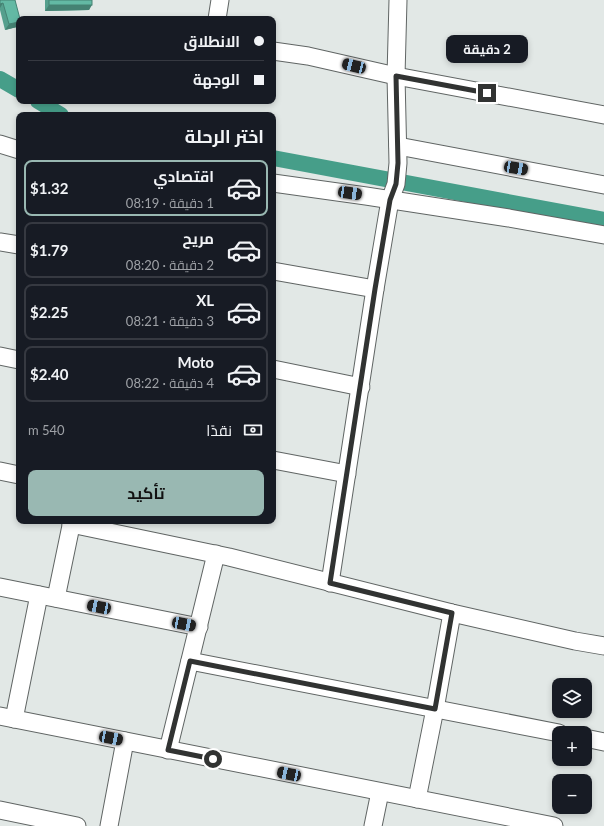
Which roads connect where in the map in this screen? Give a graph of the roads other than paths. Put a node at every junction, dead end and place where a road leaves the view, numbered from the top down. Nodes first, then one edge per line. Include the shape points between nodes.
1 (220, 0) edge
2 (398, 0) edge
3 (217, 16) edge
4 (276, 51) edge
5 (396, 76) junction
6 (604, 114) edge
7 (0, 144) edge
8 (16, 149) edge
9 (398, 154) junction
10 (276, 183) edge
11 (604, 185) edge
12 (390, 200) junction
13 (604, 235) edge
14 (0, 242) edge
15 (16, 245) edge
16 (276, 272) edge
17 (375, 289) junction
18 (0, 356) edge
19 (16, 359) edge
20 (276, 370) edge
21 (361, 387) junction
22 (276, 461) edge
23 (0, 471) edge
24 (16, 474) edge
25 (347, 474) junction
26 (72, 524) edge
27 (77, 524) edge
28 (216, 554) junction
29 (330, 583) junction
30 (0, 587) edge
31 (40, 595) junction
32 (56, 598) junction
33 (452, 613) junction
34 (199, 626) junction
35 (604, 646) edge
36 (190, 661) junction
37 (435, 709) junction
38 (7, 718) edge
39 (552, 732) edge
40 (592, 739) edge
41 (125, 741) junction
42 (604, 742) edge
43 (168, 750) junction
44 (380, 792) junction
45 (417, 799) junction
46 (0, 810) edge
47 (77, 826) edge
48 (109, 826) edge
49 (372, 826) edge
50 (554, 826) edge

1 - 3 street
2 - 5 street
4 - 5 street
5 - 6 street
5 - 9 street
7 - 8 street
9 - 11 street
9 - 12 street via 396,184
10 - 12 street
12 - 13 street
12 - 17 street
14 - 15 street
16 - 17 street
17 - 21 street
18 - 19 street
20 - 21 street
21 - 25 street
22 - 25 street
23 - 24 street
25 - 29 street
26 - 32 street
27 - 28 street
28 - 29 street
28 - 34 street
29 - 33 street
30 - 31 street
31 - 32 street
31 - 38 street
32 - 34 street
33 - 35 street
33 - 37 street
34 - 36 street
36 - 37 street
36 - 43 street
37 - 39 street
37 - 45 street
38 - 41 street
40 - 42 street
41 - 43 street
41 - 48 street
43 - 44 street
44 - 45 street
44 - 49 street
45 - 50 street
46 - 47 street

